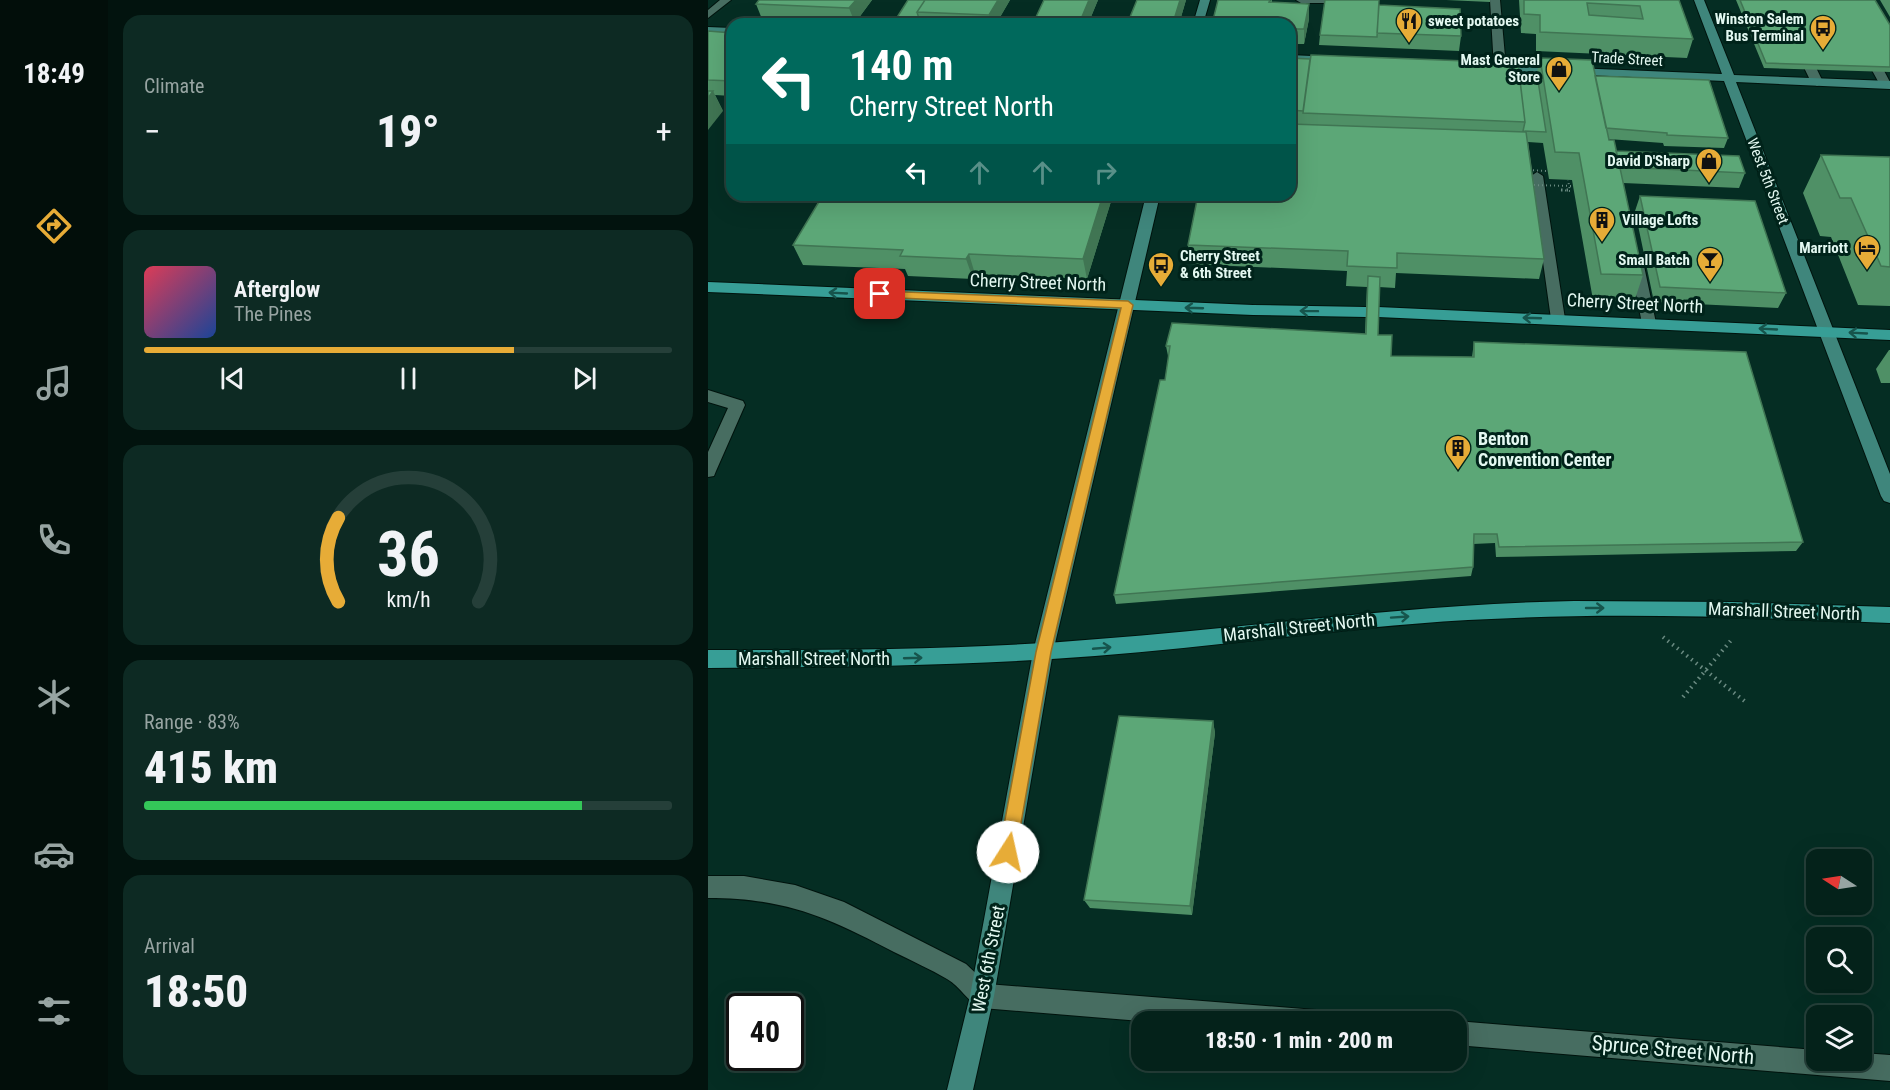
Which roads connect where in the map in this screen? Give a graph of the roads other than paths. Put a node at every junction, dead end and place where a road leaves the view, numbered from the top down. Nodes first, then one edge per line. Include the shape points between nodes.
1 (726, 0) edge
2 (1205, 0) edge
3 (1301, 0) edge
4 (1343, 0) edge
5 (1495, 0) edge
6 (1698, 0) edge
7 (708, 15) edge
8 (1200, 18) edge
9 (708, 30) edge
10 (726, 31) edge
11 (1796, 36) edge
12 (1860, 38) edge
13 (1296, 58) edge
14 (1348, 60) edge
15 (1524, 69) junction
16 (1729, 79) junction
17 (1817, 82) junction
18 (1888, 85) edge
19 (1526, 91) edge
20 (1534, 175) edge
21 (1152, 201) edge
22 (1631, 242) edge
23 (708, 287) edge
24 (1128, 305) junction
25 (1558, 319) junction
26 (1650, 323) junction
27 (1827, 331) junction
28 (1890, 335) edge
29 (708, 396) edge
30 (708, 471) edge
31 (1890, 496) edge
32 (1890, 615) edge
33 (1043, 652) junction
34 (708, 659) edge
35 (708, 887) edge
36 (982, 996) junction
37 (1175, 1011) edge
38 (1467, 1034) edge
39 (1890, 1068) edge
40 (960, 1090) edge

1 - 7 street
2 - 8 street
3 - 4 street
5 - 15 street, Trade Street via 1494,68
6 - 16 street, West 5th Street
9 - 10 street
11 - 17 street
12 - 18 street
13 - 14 street
15 - 16 street, Trade Street
15 - 19 street
16 - 17 street, Trade Street
16 - 27 street, West 5th Street
17 - 18 street, Trade Street
20 - 25 street
21 - 24 street, West 6th Street
22 - 26 street
24 -> 23 main road, Cherry Street North
25 -> 24 main road, Cherry Street North
24 - 33 street, West 6th Street
25 - 26 main road, Cherry Street North
27 -> 26 main road, Cherry Street North
28 -> 27 main road, Cherry Street North
27 - 31 street, West 5th Street
29 - 30 street via 737,405
33 -> 32 main road, Marshall Street North via 1374,619 1572,608 1734,608
34 -> 33 main road, Marshall Street North
33 - 36 street, West 6th Street
35 - 36 street via 744,887 795,896 844,913 958,972
36 - 37 street
36 - 40 street, West 6th Street
38 - 39 street, Spruce Street North

